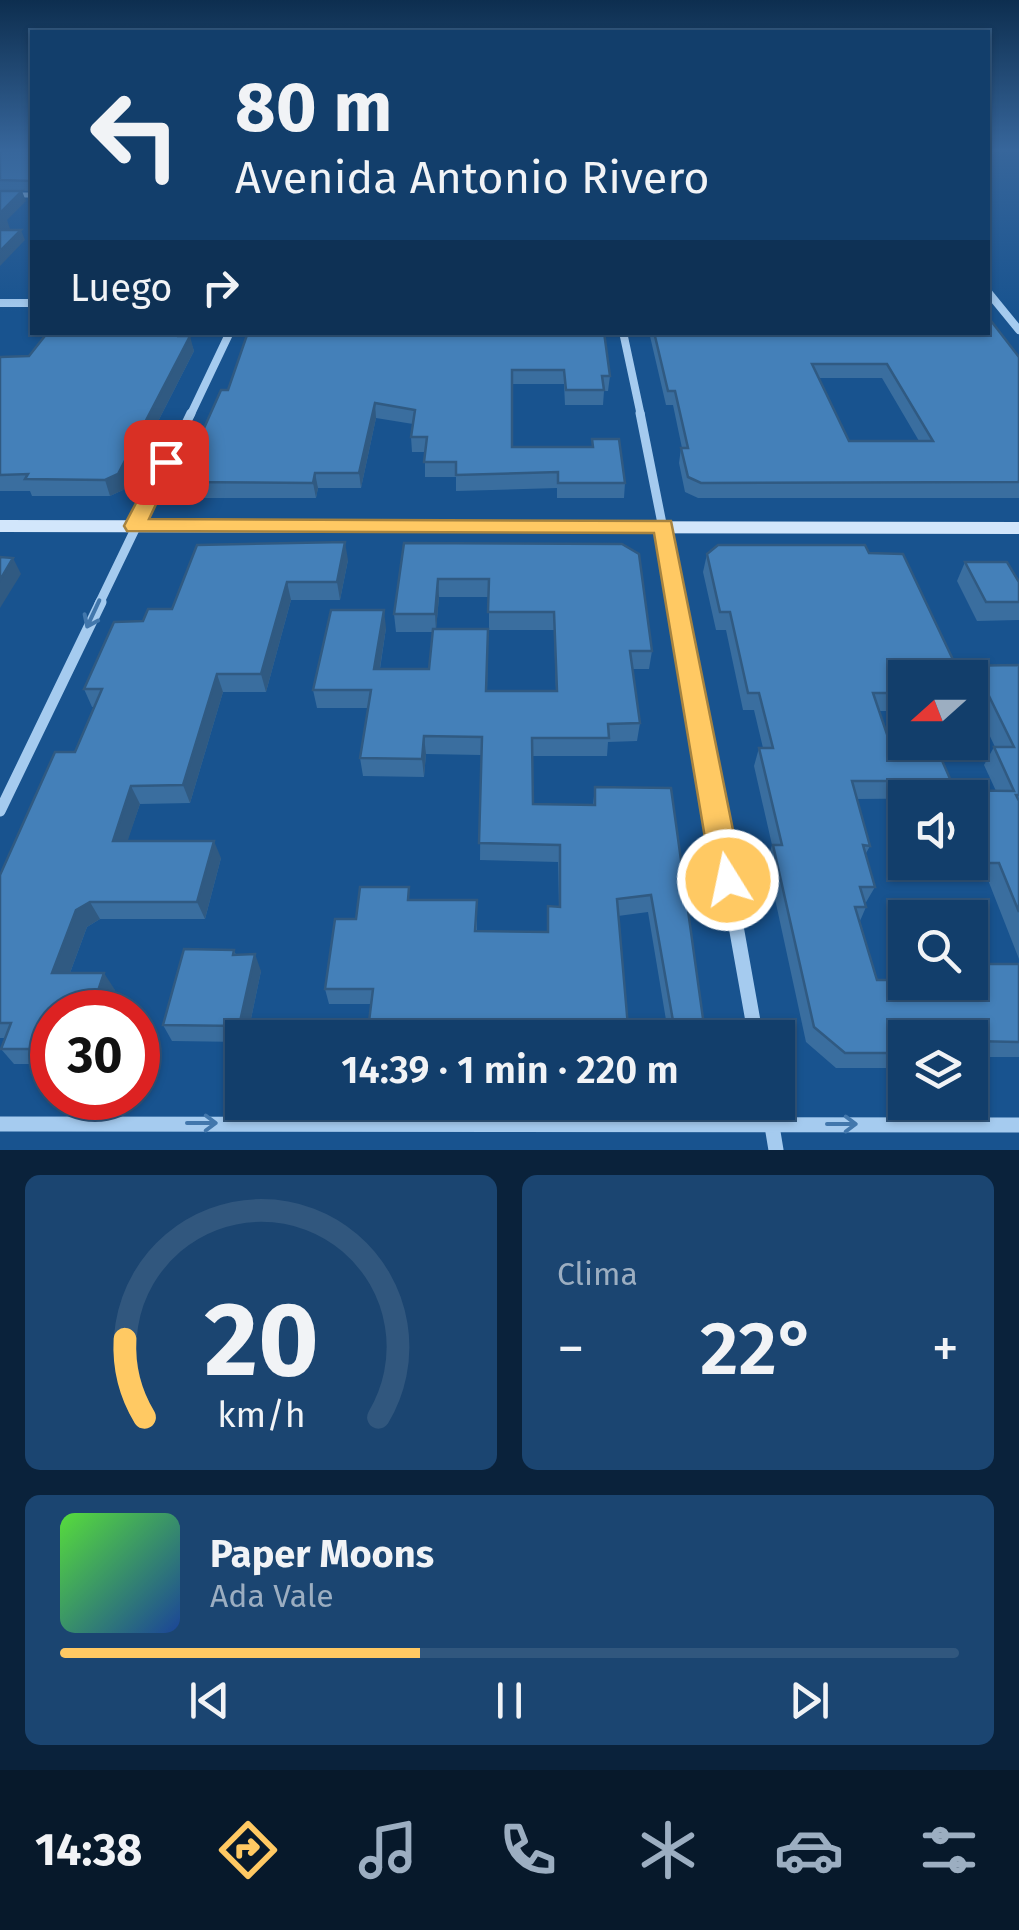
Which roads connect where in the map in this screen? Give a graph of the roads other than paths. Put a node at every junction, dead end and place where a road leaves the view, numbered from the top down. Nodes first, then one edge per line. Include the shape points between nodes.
1 (990, 294) edge
2 (0, 303) edge
3 (30, 303) edge
4 (990, 304) edge
5 (998, 304) junction
6 (1019, 330) edge
7 (229, 335) edge
8 (624, 335) edge
9 (0, 526) edge
10 (135, 526) junction
11 (664, 526) junction
12 (1019, 528) edge
13 (0, 810) edge
14 (753, 1020) edge
15 (771, 1120) edge
16 (772, 1123) junction
17 (0, 1124) edge
18 (1019, 1124) edge
19 (776, 1150) edge

1 - 5 street
2 - 3 street
4 - 5 street
5 - 6 street
7 - 10 street
8 - 11 street
9 - 10 main road
10 - 11 main road
10 -> 13 street
11 - 12 main road
11 - 14 street
15 - 16 street
17 -> 16 street
16 -> 18 street
16 - 19 street

